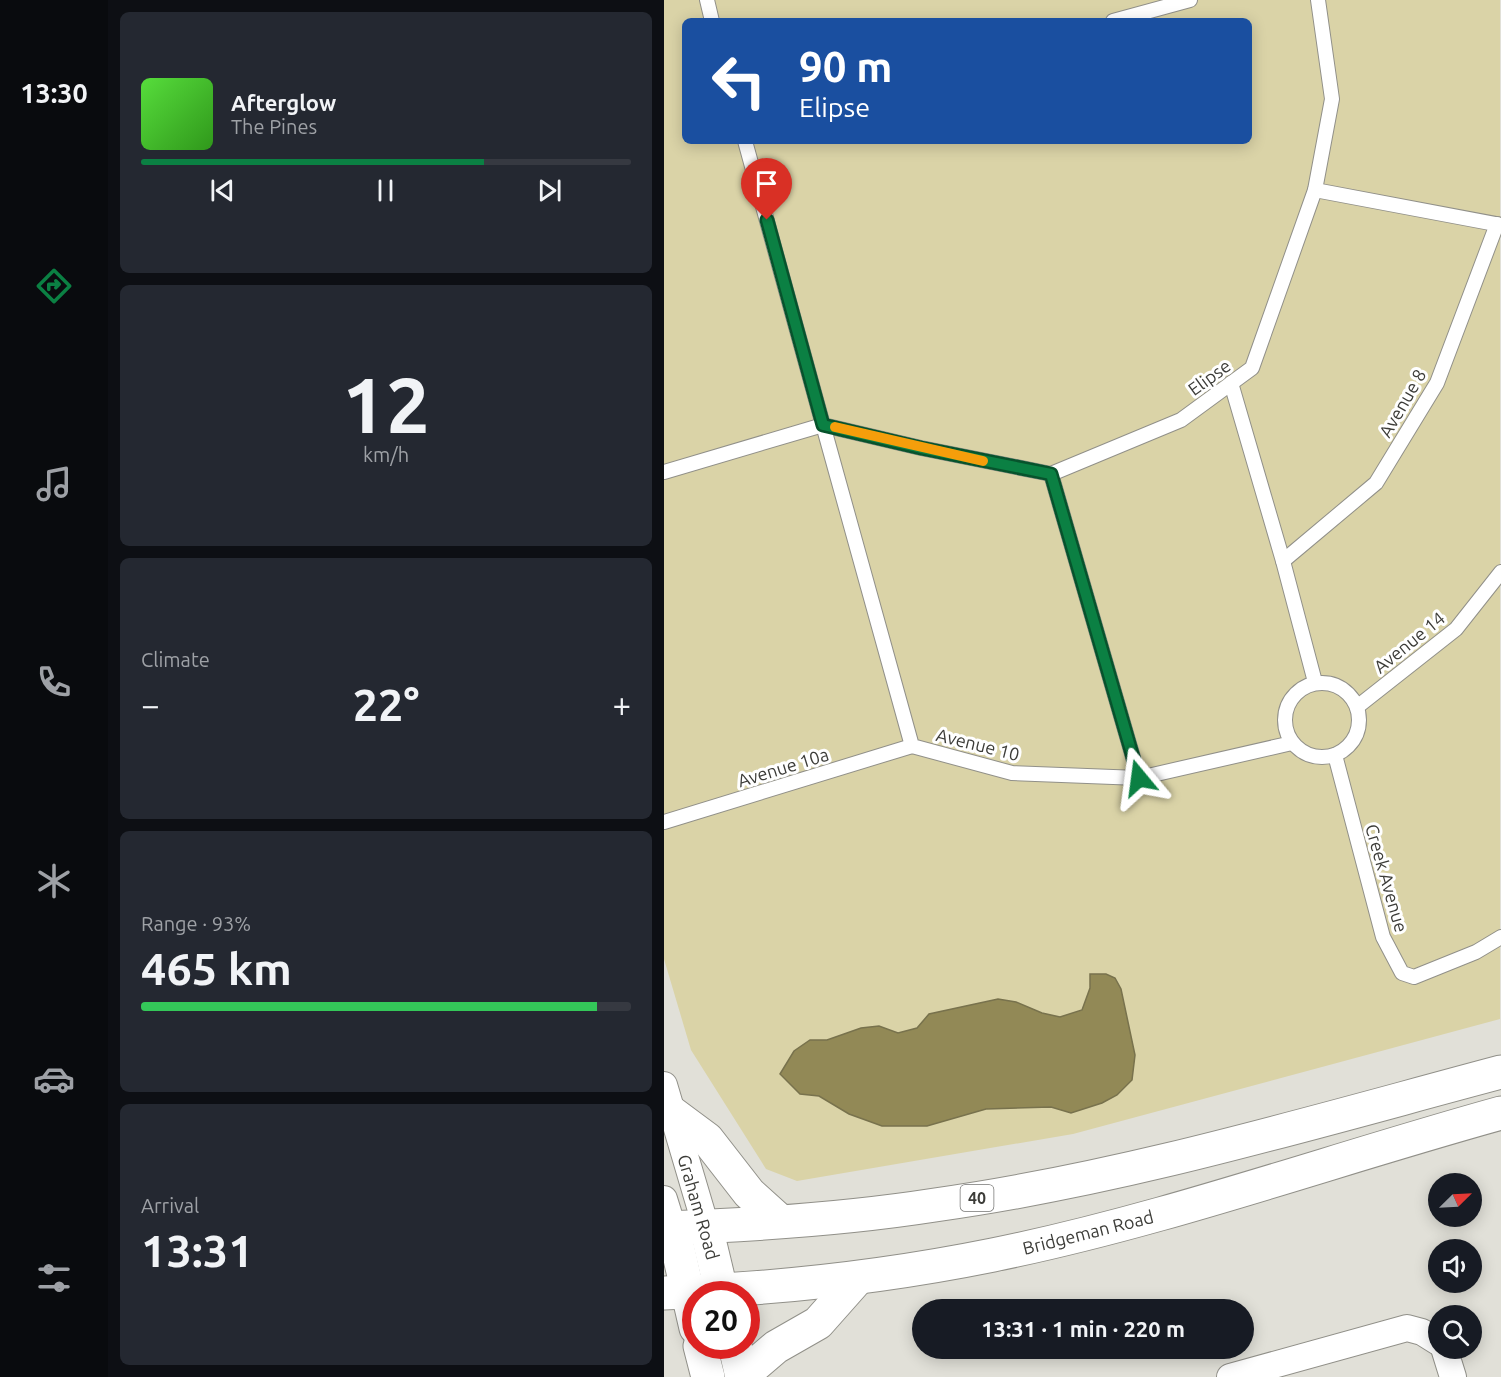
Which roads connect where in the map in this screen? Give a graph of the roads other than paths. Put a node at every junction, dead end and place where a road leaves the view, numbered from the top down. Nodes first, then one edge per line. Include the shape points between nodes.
1 (707, 0) edge
2 (1190, 0) edge
3 (1318, 0) edge
4 (711, 18) edge
5 (1124, 18) edge
6 (746, 144) edge
7 (1315, 190) junction
8 (1499, 225) edge
9 (1231, 383) junction
10 (823, 425) junction
11 (664, 472) edge
12 (1051, 474) junction
13 (1282, 561) junction
14 (1501, 572) edge
15 (1315, 682) junction
16 (1357, 707) junction
17 (1292, 743) junction
18 (912, 746) junction
19 (1335, 755) junction
20 (1139, 778) junction
21 (664, 822) edge
22 (1501, 937) edge
23 (1501, 1072) edge
24 (668, 1099) edge
25 (1501, 1113) edge
26 (1172, 1159) junction
27 (1187, 1206) junction
28 (667, 1218) edge
29 (780, 1221) junction
30 (706, 1227) junction
31 (857, 1279) junction
32 (718, 1281) edge
33 (760, 1289) edge
34 (676, 1293) edge
35 (1428, 1336) edge
36 (703, 1359) edge
37 (1447, 1359) edge
38 (740, 1366) edge
39 (708, 1377) edge
40 (1230, 1377) edge
41 (1453, 1377) edge

1 - 4 lane
2 - 5 lane
3 - 7 lane, Elipse via 1332,99
6 - 10 lane, Avenue 10
7 - 8 lane
7 - 9 lane, Elipse via 1252,368
8 - 13 lane, Avenue 8 via 1437,383 1376,483
9 - 12 lane, Elipse via 1181,420
9 - 13 lane
10 - 11 lane
10 - 12 lane
10 - 18 lane, Avenue 10
12 - 20 lane
13 - 15 lane
14 - 16 lane, Avenue 14 via 1456,629
15 - 16 lane via 1341,687
15 - 17 lane via 1293,695 1286,706 1284,720
16 - 19 lane via 1359,726 1354,738
17 - 19 lane via 1314,756
17 - 20 lane, Avenue 10
18 - 20 lane, Avenue 10 via 1012,773
18 - 21 lane, Avenue 10a
19 - 22 lane, Creek Avenue via 1382,937 1402,972 1414,977
23 - 26 main road, 40
24 - 29 main road via 707,1139 749,1193
24 - 30 street, Graham Road
25 - 27 main road, Bridgeman Road
26 - 27 main road
26 - 29 main road, 40 via 937,1205 842,1218
27 - 31 main road, Bridgeman Road via 994,1255
28 - 30 main road, 40
28 - 34 main road, Graham Road
29 - 30 main road, 40
30 - 32 main road, Graham Road
31 - 33 main road, Bridgeman Road
31 - 38 main road via 818,1323
35 - 40 street via 1407,1328
36 - 39 main road
37 - 41 street

